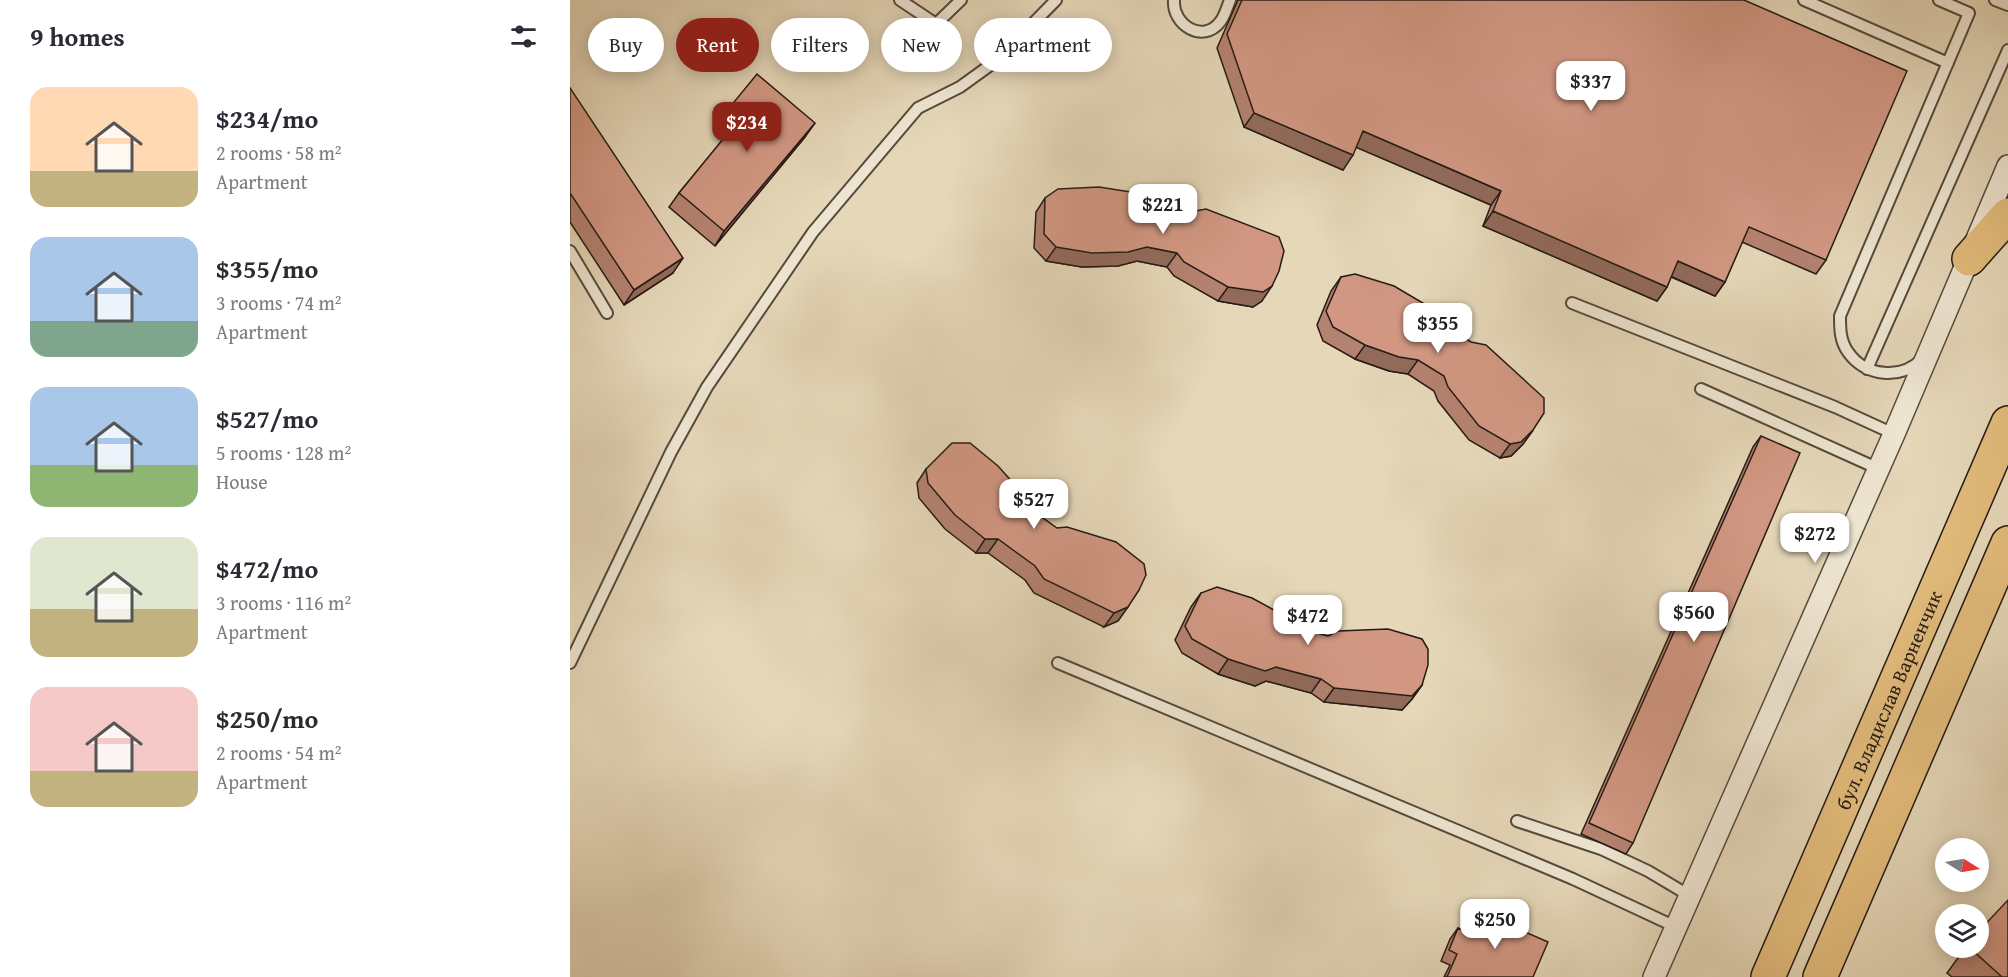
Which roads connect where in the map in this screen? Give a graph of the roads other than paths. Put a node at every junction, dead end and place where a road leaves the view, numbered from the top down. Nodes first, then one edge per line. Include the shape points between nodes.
1 (900, 0) edge
2 (961, 0) edge
3 (1056, 0) edge
4 (1174, 0) edge
5 (1230, 0) edge
6 (1804, 0) edge
7 (1939, 0) edge
8 (2008, 50) edge
9 (1948, 63) junction
10 (2008, 166) edge
11 (2008, 215) edge
12 (570, 251) edge
13 (1969, 259) junction
14 (1572, 303) dead end
15 (607, 313) dead end
16 (1929, 352) junction
17 (1867, 369) junction
18 (1701, 389) dead end
19 (2008, 423) edge
20 (1894, 434) junction
21 (1879, 469) junction
22 (2008, 543) edge
23 (570, 663) edge
24 (1058, 663) dead end
25 (1517, 821) dead end
26 (1690, 896) junction
27 (1676, 927) junction
28 (1654, 977) edge
29 (1768, 977) edge
30 (1820, 977) edge

1 - 2 lane via 936,24
3 - 23 lane via 996,61 960,87 918,108 813,231 707,387 671,452
4 - 5 lane via 1182,23 1204,31 1221,22
6 - 9 lane
7 - 9 lane via 1969,13
8 - 17 lane
9 - 17 lane via 1840,316 1840,332 1848,352
10 - 13 street
11 - 13 main road
12 - 15 lane
13 - 16 street
14 - 20 lane
16 - 17 lane via 1903,371 1883,373
16 - 20 street
18 - 21 lane
19 - 29 main road, бул. Владислав Варненчик
20 - 21 street
21 - 26 street
22 - 30 main road
24 - 27 lane via 1573,879
25 - 26 lane via 1601,849
26 - 27 street
27 - 28 street

